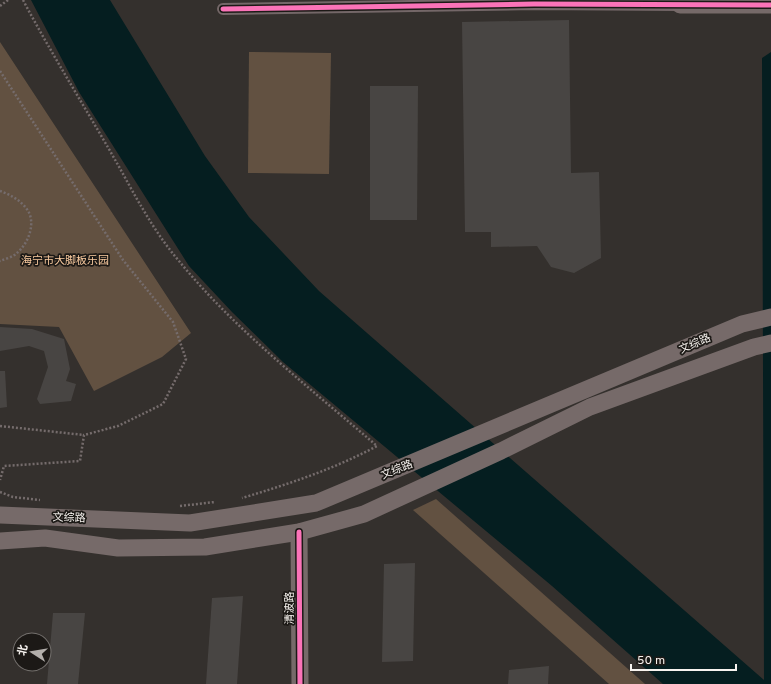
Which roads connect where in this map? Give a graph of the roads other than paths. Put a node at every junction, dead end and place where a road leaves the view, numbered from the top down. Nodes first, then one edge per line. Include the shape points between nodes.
1 (535, 2) edge
2 (674, 3) edge
3 (327, 4) edge
4 (766, 5) edge
5 (223, 9) dead end
6 (771, 317) edge
7 (771, 343) edge
8 (0, 516) edge
9 (299, 532) junction
10 (0, 541) edge
11 (300, 684) edge

1 - 2 street
1 - 3 street
2 - 4 main road
3 - 5 street
6 - 8 main road, 文综路 via 742,324 316,503 190,522
7 - 9 main road via 590,407 364,514
9 - 10 main road via 205,547 118,548 45,538
9 - 11 main road, 清波路

